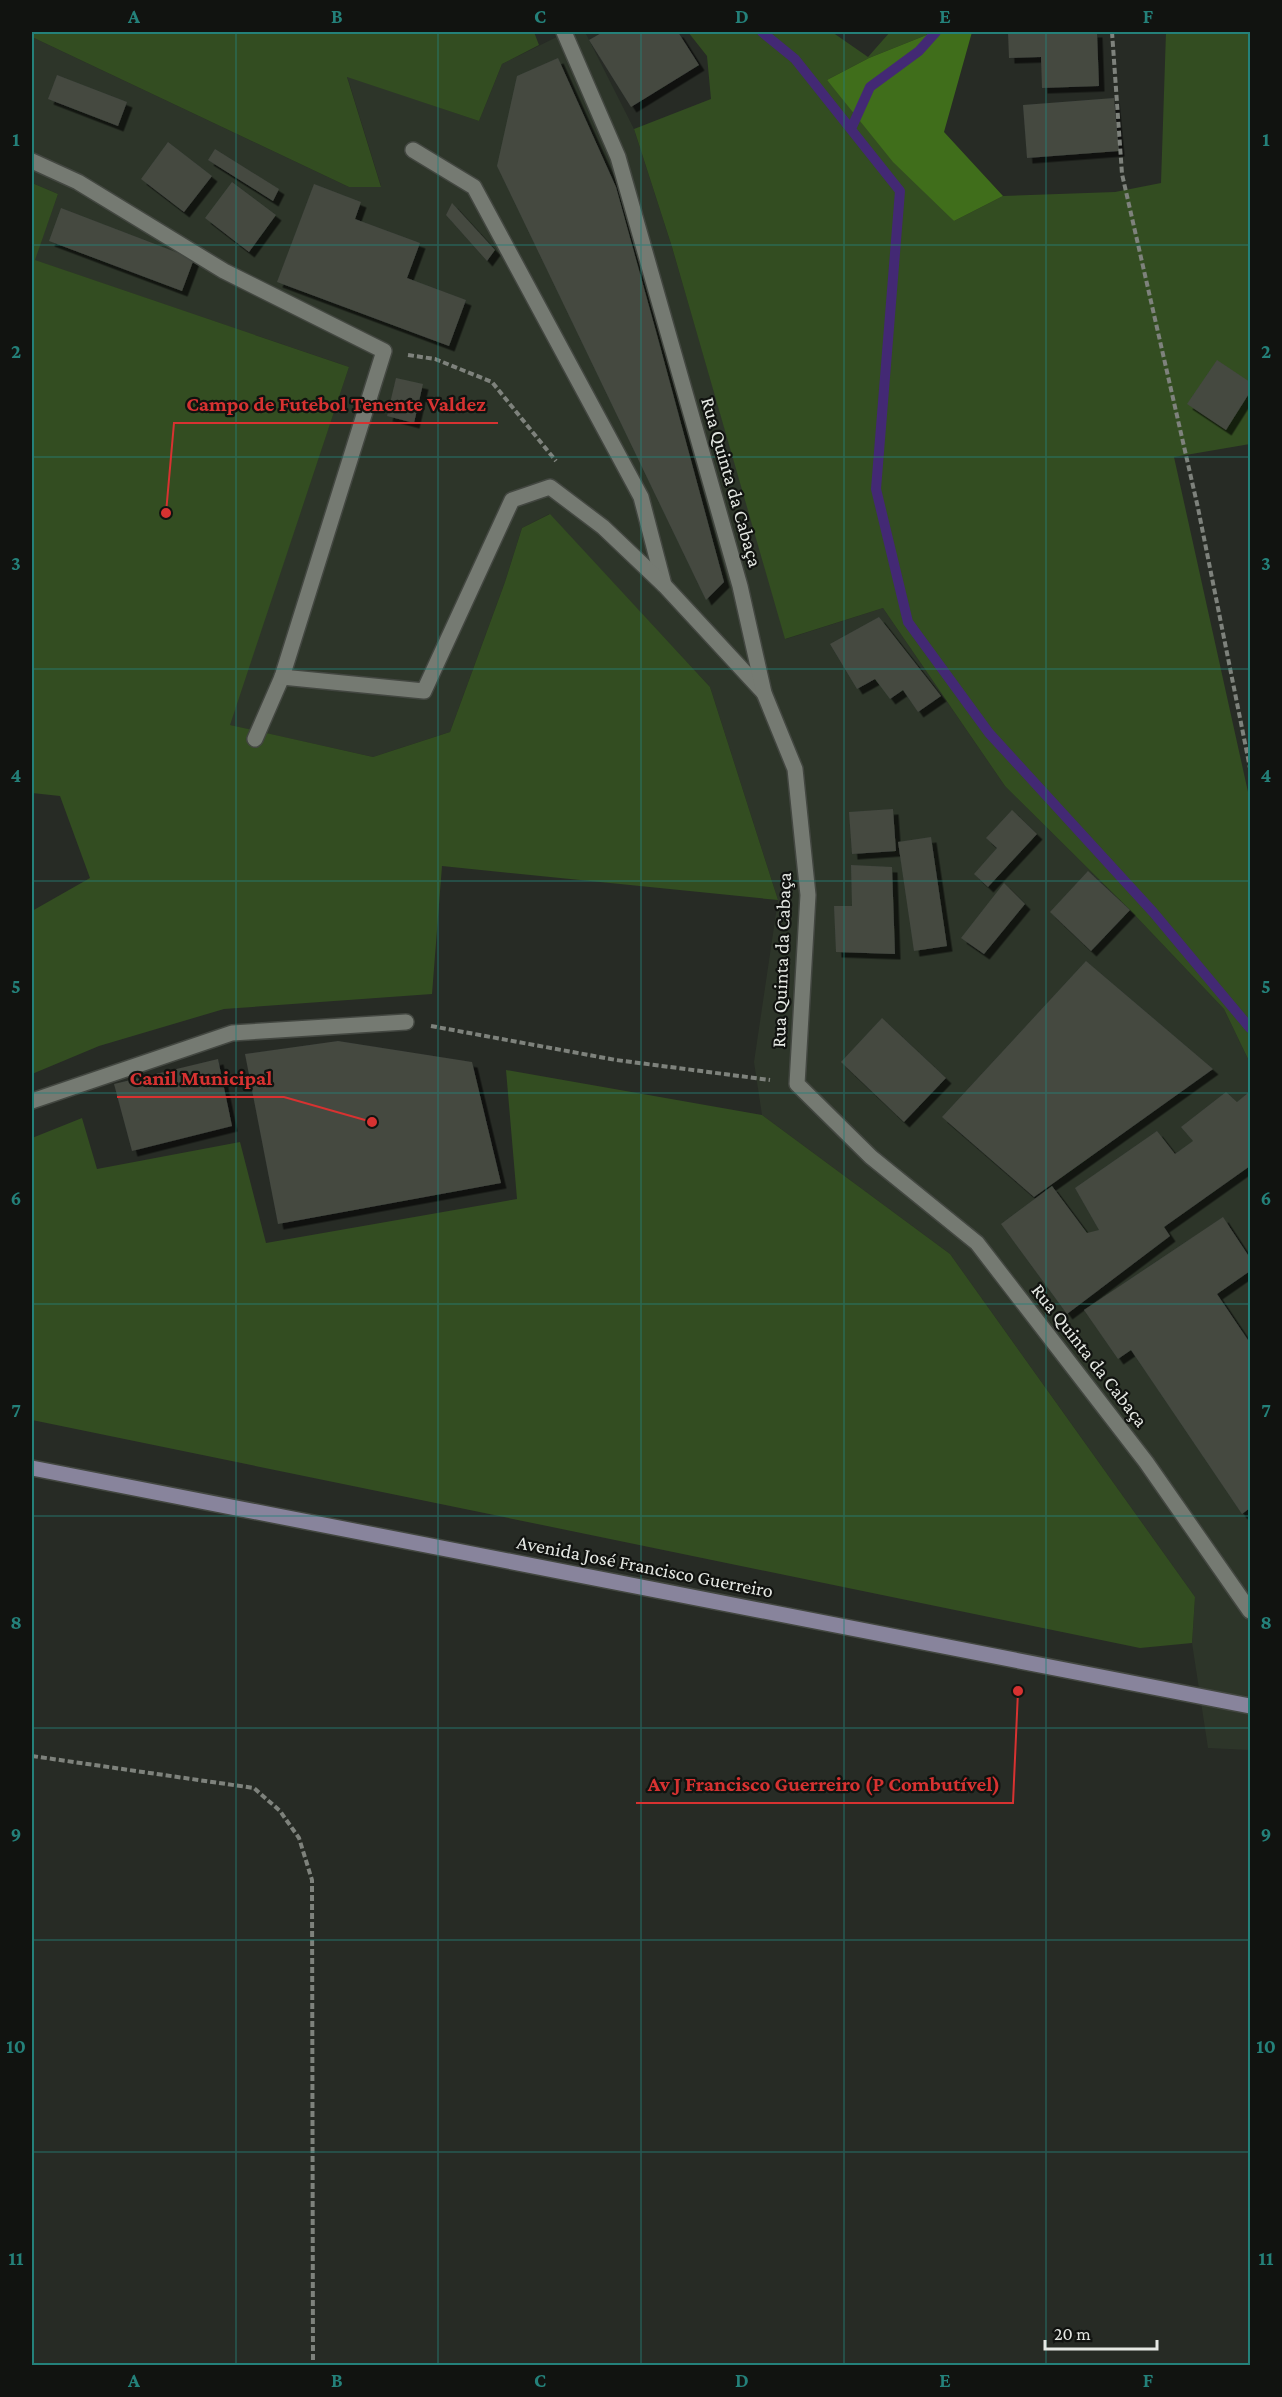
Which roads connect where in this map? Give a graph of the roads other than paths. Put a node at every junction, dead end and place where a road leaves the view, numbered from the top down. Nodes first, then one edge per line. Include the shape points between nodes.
1 (564, 32) edge
2 (413, 150) dead end
3 (32, 161) edge
4 (664, 585) junction
5 (282, 677) junction
6 (764, 693) junction
7 (255, 739) dead end
8 (406, 1022) road end
9 (32, 1101) edge
10 (32, 1468) edge
11 (1251, 1611) edge
12 (1251, 1706) edge

1 - 6 street, Rua Quinta da Cabaça via 618,157 740,586
2 - 4 street via 474,187 641,497
3 - 5 street via 78,182 225,271 384,351
4 - 5 street via 603,527 550,487 512,500 424,691
4 - 6 street
5 - 7 street
6 - 11 street, Rua Quinta da Cabaça via 795,769 808,895 797,1084 871,1157 977,1243 1146,1462
8 - 9 street via 232,1033
10 - 12 main road, Avenida José Francisco Guerreiro

